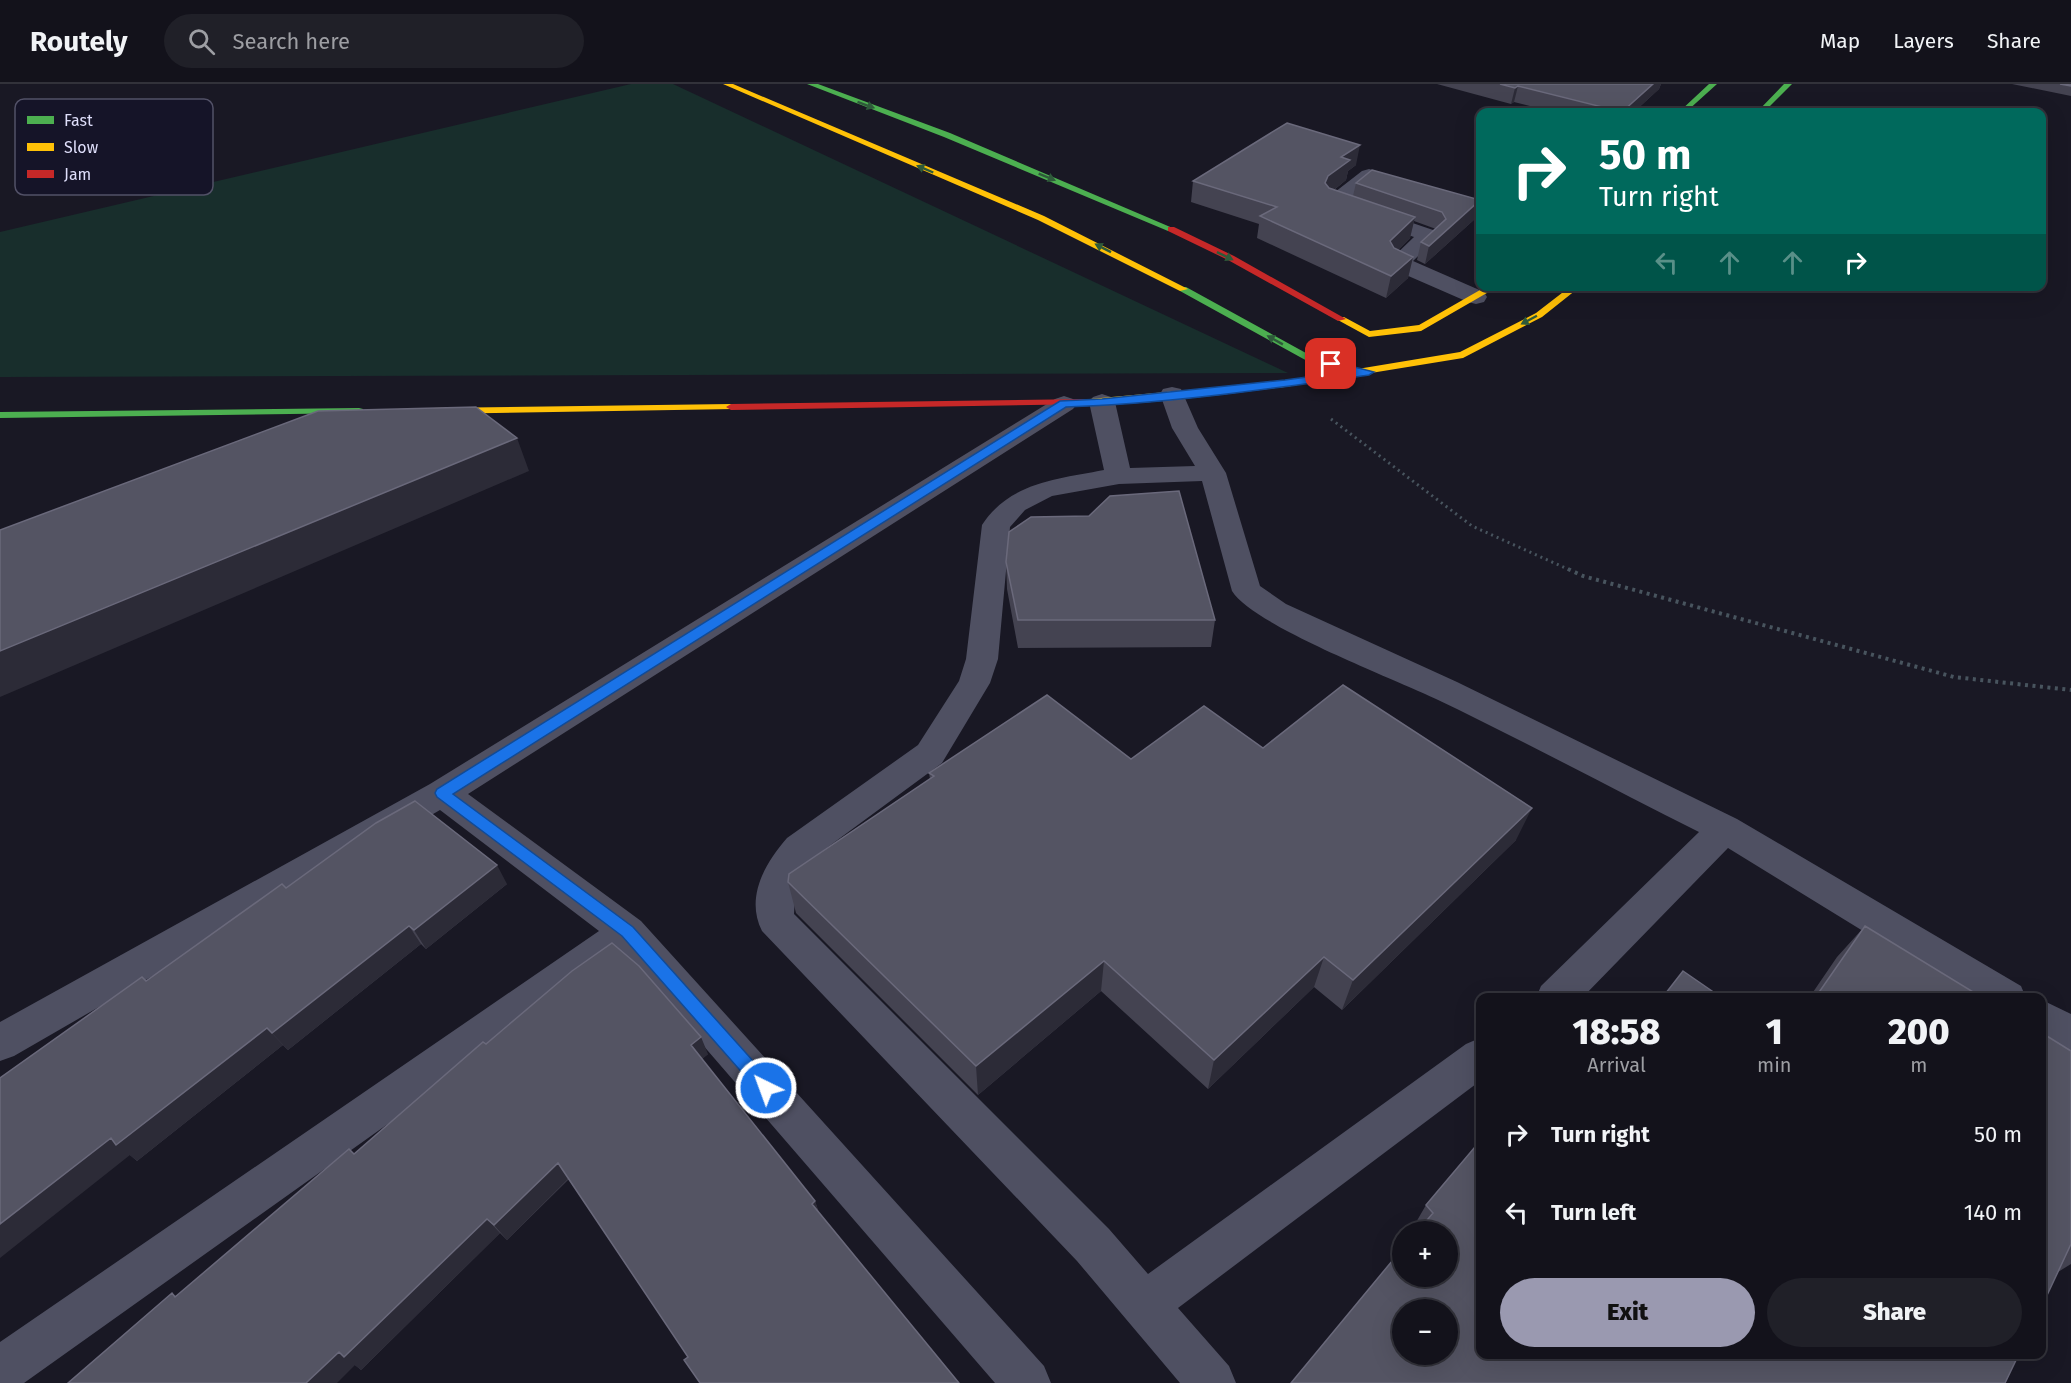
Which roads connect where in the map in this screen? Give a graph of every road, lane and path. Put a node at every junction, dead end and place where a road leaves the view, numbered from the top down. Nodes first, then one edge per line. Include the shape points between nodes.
1 (811, 84) edge
2 (1713, 84) edge
3 (1788, 84) edge
4 (732, 85) edge
5 (1686, 108) edge
6 (1764, 108) edge
7 (1369, 175) edge
8 (1486, 291) edge
9 (1570, 291) edge
10 (1476, 297) junction
11 (1369, 372) junction
12 (1285, 384) junction
13 (1172, 394) junction
14 (1102, 402) junction
15 (1064, 404) junction
16 (370, 411) edge
17 (418, 411) edge
18 (0, 415) edge
19 (1213, 473) junction
20 (1119, 476) junction
21 (2071, 690) edge
22 (442, 793) junction
23 (1725, 830) junction
24 (628, 932) junction
25 (1560, 993) edge
26 (1999, 993) edge
27 (2046, 1020) edge
28 (2071, 1036) edge
29 (0, 1043) edge
30 (1476, 1060) edge
31 (1144, 1305) junction
32 (0, 1371) edge
33 (1027, 1383) edge
34 (1212, 1383) edge

1 -> 10 street via 947,135 1152,220 1231,258 1369,334 1421,328
2 - 5 street
3 - 6 street
11 -> 4 street via 1312,360 1041,218
7 - 10 street via 1333,203 1429,235 1398,263
8 - 10 street
9 -> 11 street via 1539,315 1463,355
11 - 12 street
12 - 13 street
12 - 21 path via 1472,526 1582,576 1954,676
13 - 14 street
13 - 19 street via 1185,428
14 - 15 street
14 - 20 street
15 - 17 street
15 - 22 street
16 - 18 street
19 - 20 street
19 - 23 street via 1247,591 1275,611 1446,690
20 - 31 street via 1045,489 1015,504 996,525 982,659 974,683 930,754 800,848 783,866 775,884 775,920 1094,1245
22 - 24 street
22 - 29 street
23 - 25 street
23 - 26 street
24 - 32 street
24 - 33 street
27 - 28 street
30 - 31 street
31 - 34 street

